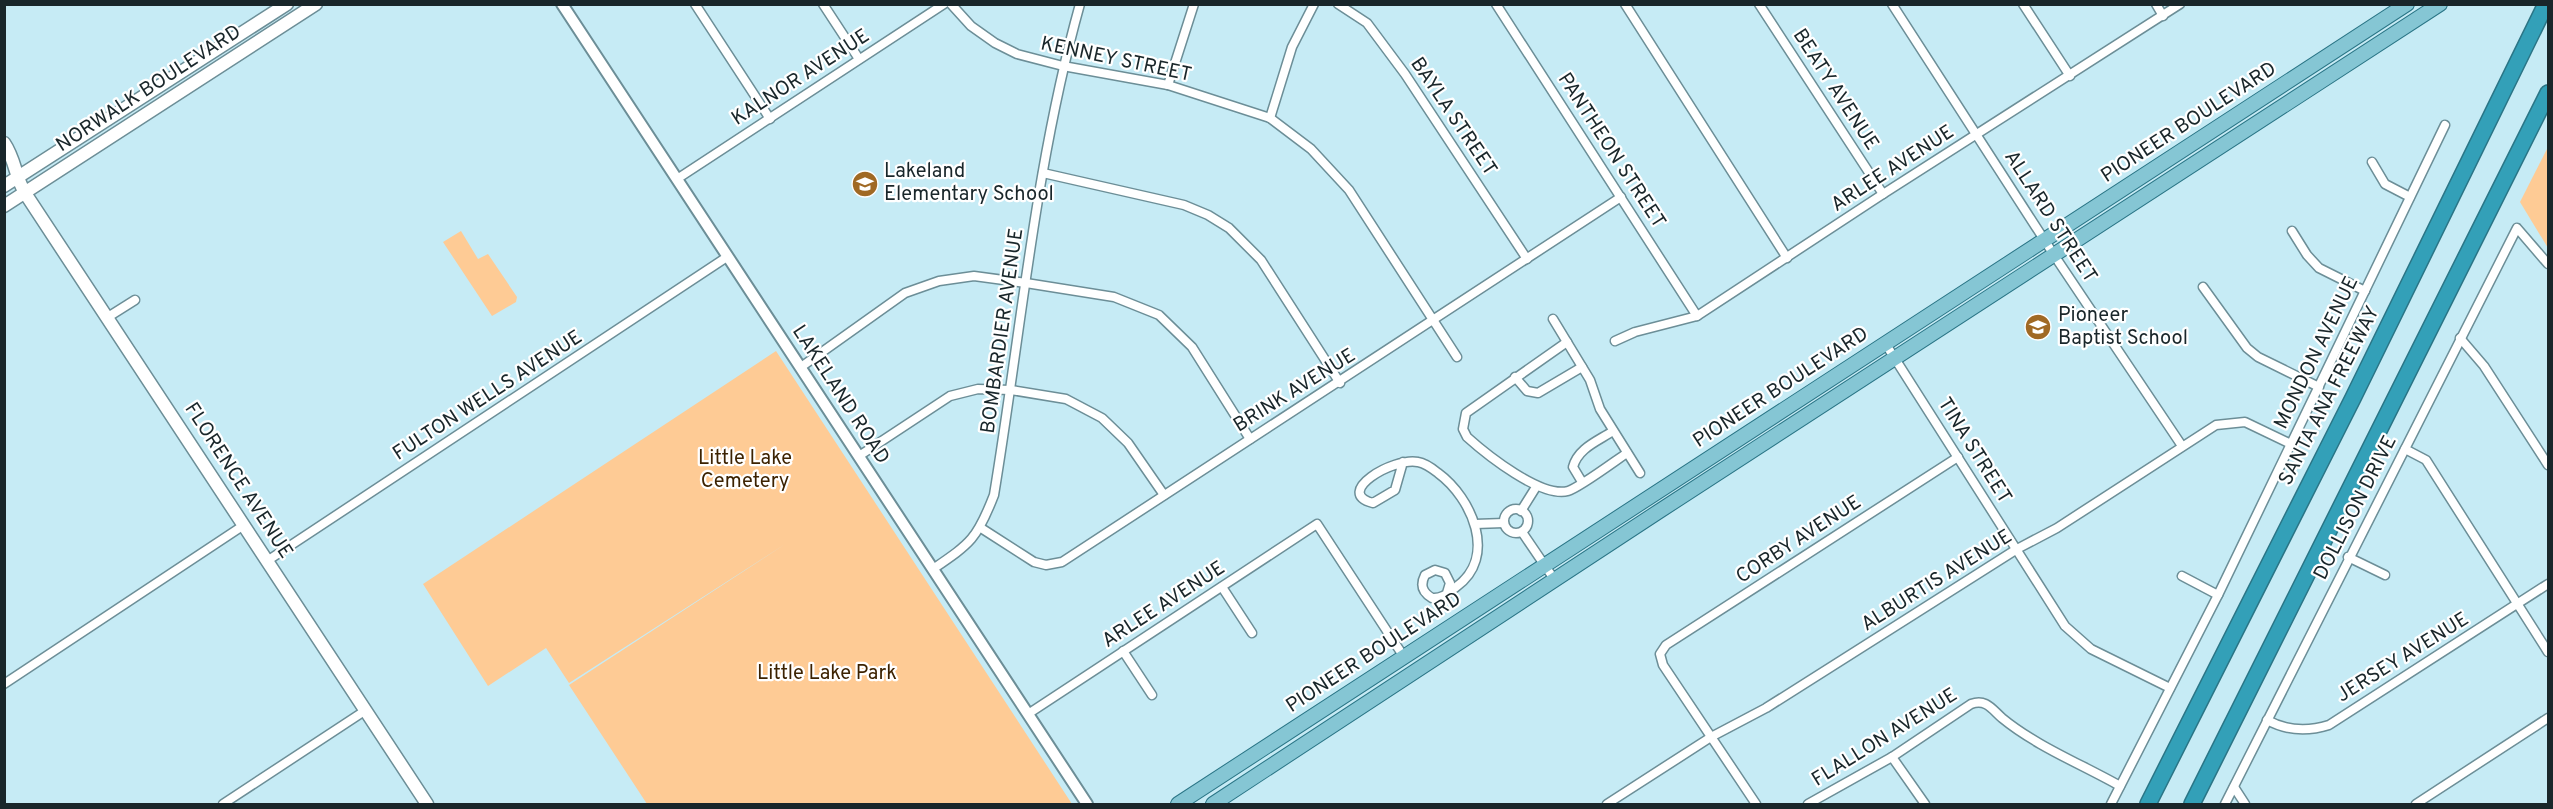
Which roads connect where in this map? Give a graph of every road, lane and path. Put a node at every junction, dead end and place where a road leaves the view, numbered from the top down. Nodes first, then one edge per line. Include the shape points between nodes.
1 (287, 4) edge
2 (316, 4) edge
3 (562, 4) edge
4 (695, 4) edge
5 (823, 4) edge
6 (944, 4) edge
7 (951, 4) edge
8 (1080, 4) edge
9 (1194, 4) edge
10 (1314, 4) edge
11 (1338, 4) edge
12 (1496, 4) edge
13 (1625, 4) edge
14 (1759, 4) edge
15 (1892, 4) edge
16 (2023, 4) edge
17 (2156, 4) edge
18 (2180, 4) edge
19 (2440, 4) edge
20 (2544, 4) edge
21 (2402, 8) edge
22 (2163, 16) junction
23 (2407, 26) junction
24 (859, 59) junction
25 (1063, 66) junction
26 (2070, 76) junction
27 (1168, 85) junction
28 (2548, 93) edge
29 (1270, 118) junction
30 (770, 119) junction
31 (2445, 125) dead end
32 (1977, 135) junction
33 (4, 143) edge
34 (2372, 162) dead end
35 (4, 171) edge
36 (1043, 173) junction
37 (16, 178) junction
38 (677, 179) junction
39 (4, 186) edge
40 (25, 193) junction
41 (1883, 194) junction
42 (1621, 197) junction
43 (2410, 197) junction
44 (4, 206) edge
45 (2292, 231) dead end
46 (2044, 240) junction
47 (2054, 255) junction
48 (727, 257) junction
49 (1787, 258) junction
50 (1527, 259) junction
51 (2548, 264) edge
52 (1026, 283) junction
53 (2202, 287) dead end
54 (2365, 291) junction
55 (135, 300) dead end
56 (1697, 316) junction
57 (108, 317) junction
58 (1552, 319) dead end
59 (1434, 321) junction
60 (2460, 338) junction
61 (1615, 341) dead end
62 (1567, 342) junction
63 (1886, 343) junction
64 (1457, 357) dead end
65 (1896, 358) junction
66 (801, 367) junction
67 (1582, 367) junction
68 (1515, 377) junction
69 (1340, 383) junction
70 (2319, 387) junction
71 (1011, 390) junction
72 (1614, 431) junction
73 (1250, 438) junction
74 (2291, 444) junction
75 (2182, 446) junction
76 (2405, 449) junction
77 (1627, 453) junction
78 (859, 456) junction
79 (1958, 457) junction
80 (1403, 462) junction
81 (2548, 465) edge
82 (1640, 473) dead end
83 (1582, 482) junction
84 (1536, 487) junction
85 (1164, 495) junction
86 (1521, 511) junction
87 (1504, 523) junction
88 (1475, 524) junction
89 (244, 525) junction
90 (981, 528) junction
91 (1522, 532) junction
92 (2017, 549) junction
93 (2348, 557) junction
94 (267, 561) junction
95 (1545, 566) junction
96 (933, 569) junction
97 (2385, 575) dead end
98 (2182, 576) dead end
99 (1554, 579) junction
100 (2548, 584) edge
101 (1222, 588) junction
102 (1447, 593) dead end
103 (2218, 595) junction
104 (2517, 605) junction
105 (1252, 633) dead end
106 (1123, 651) junction
107 (2548, 652) edge
108 (1404, 657) junction
109 (4, 684) edge
110 (2170, 688) junction
111 (1152, 695) dead end
112 (366, 710) junction
113 (1028, 714) junction
114 (2548, 718) edge
115 (2267, 720) junction
116 (1711, 737) junction
117 (1892, 757) junction
118 (2120, 786) junction
119 (2234, 787) junction
120 (223, 804) edge
121 (427, 804) edge
122 (1087, 804) edge
123 (1178, 804) edge
124 (1213, 804) edge
125 (1607, 804) edge
126 (1756, 804) edge
127 (1808, 804) edge
128 (1925, 804) edge
129 (2111, 804) edge
130 (2148, 804) edge
131 (2192, 804) edge
132 (2225, 804) edge
133 (2245, 804) edge
134 (2416, 804) edge

1 - 37 main road, NORWALK BOULEVARD
2 - 40 main road, NORWALK BOULEVARD
3 - 38 street, LAKELAND ROAD
4 - 30 street
5 - 24 street
6 - 24 street, KALNOR AVENUE
7 - 25 street, KENNEY STREET via 971,26 1006,50
8 - 25 street, BOMBARDIER AVENUE
9 - 27 street
10 - 29 street via 1292,47
11 - 50 street, BAYLA STREET via 1367,23 1405,74
12 - 42 street, PANTHEON STREET
13 - 49 street
14 - 41 street, BEATY AVENUE
15 - 32 street, ALLARD STREET
16 - 26 street
17 - 22 street
18 - 22 street, ARLEE AVENUE
19 - 23 main road, PIONEER BOULEVARD
20 - 130 highway, SANTA ANA FREEWAY via 2353,398
21 - 23 main road
21 - 46 main road, PIONEER BOULEVARD
22 - 26 street, ARLEE AVENUE
23 - 47 main road, PIONEER BOULEVARD
24 - 30 street, KALNOR AVENUE
25 - 27 street, KENNEY STREET
25 - 36 street, BOMBARDIER AVENUE
26 - 32 street, ARLEE AVENUE
27 - 29 street, KENNEY STREET
28 - 131 highway
29 - 59 street, KENNEY STREET via 1311,149 1349,190
30 - 38 street, KALNOR AVENUE
31 - 43 street, MONDON AVENUE
32 - 41 street, ARLEE AVENUE
32 - 46 street, ALLARD STREET
33 - 37 main road, FLORENCE AVENUE via 13,157
34 - 43 street via 2385,184
35 - 37 main road, FLORENCE AVENUE
36 - 52 street, BOMBARDIER AVENUE
36 - 69 street via 1184,205 1208,214 1228,228 1261,260
37 - 39 main road, NORWALK BOULEVARD
37 - 40 main road, FLORENCE AVENUE
38 - 48 street, LAKELAND ROAD
40 - 44 main road, NORWALK BOULEVARD
40 - 57 main road, FLORENCE AVENUE
41 - 49 street, ARLEE AVENUE
42 - 50 street, BRINK AVENUE
42 - 56 street, PANTHEON STREET
43 - 54 street, MONDON AVENUE
45 - 54 street via 2313,262
46 - 47 street, ALLARD STREET
46 - 63 main road, PIONEER BOULEVARD
47 - 65 main road, PIONEER BOULEVARD
47 - 75 street, ALLARD STREET
48 - 66 street, LAKELAND ROAD
48 - 94 street, FULTON WELLS AVENUE
49 - 56 street, ARLEE AVENUE
50 - 59 street, BRINK AVENUE
51 - 60 street, DOLLISON DRIVE via 2517,228
52 - 66 street via 974,276 927,285 906,293
52 - 71 street, BOMBARDIER AVENUE
52 - 73 street via 1114,297 1159,315 1192,347
53 - 70 street via 2247,348
54 - 70 street, MONDON AVENUE
55 - 57 street
56 - 61 street, ARLEE AVENUE
57 - 89 main road, FLORENCE AVENUE
58 - 62 street
59 - 64 street, KENNEY STREET
59 - 69 street, BRINK AVENUE
60 - 76 street, DOLLISON DRIVE
60 - 81 street via 2484,366
62 - 67 street
62 - 68 street
63 - 65 street, TINA STREET
63 - 95 main road, PIONEER BOULEVARD
65 - 79 street, TINA STREET
65 - 99 main road, PIONEER BOULEVARD
66 - 78 street, LAKELAND ROAD
67 - 68 street via 1538,393 1527,391
67 - 72 street
68 - 84 street via 1466,413 1463,429 1475,444
69 - 73 street, BRINK AVENUE
70 - 74 street, MONDON AVENUE
71 - 78 street via 978,389 950,396
71 - 85 street via 1066,399 1102,418 1128,443
71 - 90 street, BOMBARDIER AVENUE via 994,495
72 - 77 street
72 - 83 street via 1575,459 1574,467
73 - 85 street, BRINK AVENUE
74 - 75 street, ALBURTIS AVENUE via 2245,422 2216,425
74 - 103 street, MONDON AVENUE
75 - 92 street, ALBURTIS AVENUE via 2057,528
76 - 93 street, DOLLISON DRIVE
76 - 104 street via 2426,460
77 - 82 street
77 - 83 street
78 - 96 street, LAKELAND ROAD
79 - 92 street, TINA STREET
79 - 116 street, CORBY AVENUE via 1666,645 1660,654 1663,665
80 - 80 street via 1395,490 1376,502 1364,499 1361,489 1366,480 1385,467
80 - 88 street via 1419,462 1445,479 1468,508
83 - 84 street via 1569,491 1552,492
84 - 86 street
85 - 90 street, BRINK AVENUE via 1062,561 1046,565 1034,562
86 - 87 street via 1512,509 1505,515
86 - 91 street via 1527,517
87 - 88 street
87 - 91 street via 1507,530
88 - 102 street via 1478,547 1474,566 1464,581
89 - 94 main road, FLORENCE AVENUE
89 - 109 street
90 - 96 street, BOMBARDIER AVENUE via 966,547
91 - 95 street
92 - 110 street, TINA STREET via 2065,626 2078,639
92 - 116 street, ALBURTIS AVENUE via 1766,708
93 - 97 street
93 - 115 street, DOLLISON DRIVE
94 - 112 main road, FLORENCE AVENUE
95 - 99 street
95 - 108 main road, PIONEER BOULEVARD
96 - 113 street, LAKELAND ROAD
98 - 103 street
99 - 124 main road, PIONEER BOULEVARD
100 - 104 street, JERSEY AVENUE
101 - 105 street
101 - 106 street, ARLEE AVENUE
101 - 108 street, ARLEE AVENUE via 1317,525
103 - 110 street, MONDON AVENUE
104 - 107 street
104 - 115 street, JERSEY AVENUE via 2329,725 2303,730 2280,728
106 - 111 street
106 - 113 street, ARLEE AVENUE
108 - 123 main road, PIONEER BOULEVARD
110 - 118 street, MONDON AVENUE
112 - 120 street
112 - 121 main road, FLORENCE AVENUE
113 - 122 street, LAKELAND ROAD
114 - 134 street
115 - 119 street, DOLLISON DRIVE
116 - 125 street, ALBURTIS AVENUE
116 - 126 street
117 - 118 street, FLALLON AVENUE via 1979,701 1988,704 2015,729
117 - 127 street, FLALLON AVENUE
117 - 128 street
118 - 129 street, MONDON AVENUE
119 - 132 street, DOLLISON DRIVE
119 - 133 street

